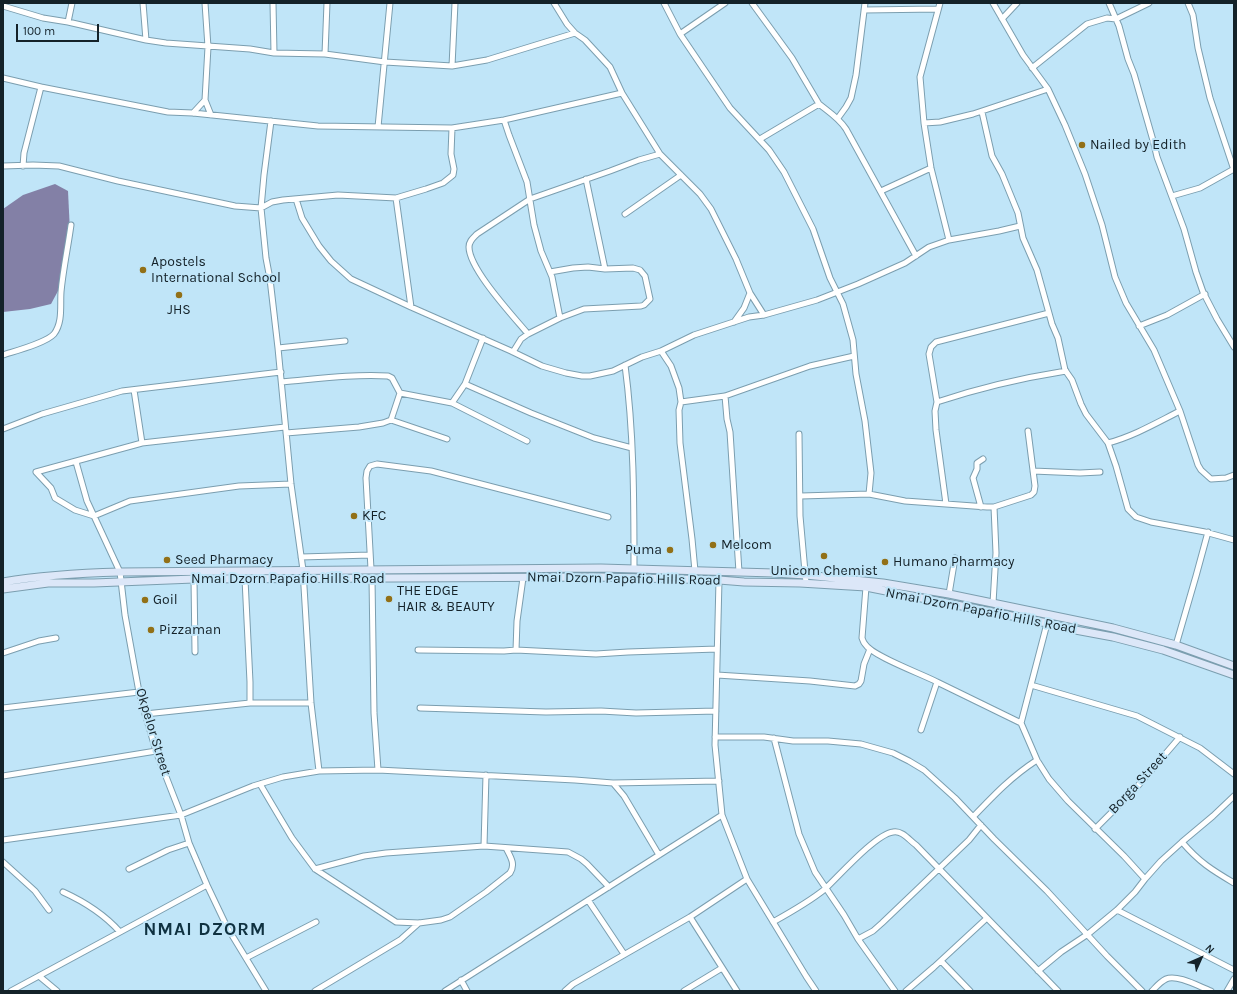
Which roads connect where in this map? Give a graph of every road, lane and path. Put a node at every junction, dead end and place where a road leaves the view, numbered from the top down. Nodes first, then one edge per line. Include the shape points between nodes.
1 (72, 3) edge
2 (143, 3) edge
3 (205, 3) edge
4 (273, 3) edge
5 (327, 3) edge
6 (390, 3) edge
7 (455, 3) edge
8 (554, 3) edge
9 (664, 3) edge
10 (725, 3) edge
11 (752, 3) edge
12 (864, 3) edge
13 (993, 3) edge
14 (1016, 3) edge
15 (1109, 3) edge
16 (1149, 3) edge
17 (1188, 3) edge
18 (3, 6) edge
19 (939, 6) edge
20 (864, 10) junction
21 (1002, 19) junction
22 (1116, 19) junction
23 (68, 22) junction
24 (575, 33) junction
25 (680, 34) junction
26 (146, 40) junction
27 (208, 47) junction
28 (274, 53) junction
29 (325, 54) junction
30 (385, 62) junction
31 (452, 66) junction
32 (1032, 68) junction
33 (3, 78) edge
34 (41, 87) junction
35 (1048, 89) junction
36 (622, 93) junction
37 (205, 100) junction
38 (819, 104) junction
39 (982, 112) junction
40 (194, 113) junction
41 (211, 115) junction
42 (838, 118) junction
43 (504, 120) junction
44 (271, 121) junction
45 (924, 123) junction
46 (378, 127) junction
47 (452, 128) junction
48 (760, 139) junction
49 (660, 154) junction
50 (3, 166) edge
51 (23, 166) junction
52 (931, 168) junction
53 (1234, 169) edge
54 (681, 175) junction
55 (586, 179) junction
56 (881, 191) junction
57 (1172, 196) junction
58 (396, 198) junction
59 (530, 198) junction
60 (296, 199) junction
61 (261, 208) junction
62 (625, 214) dead end
63 (71, 225) dead end
64 (1020, 226) junction
65 (949, 240) junction
66 (916, 256) junction
67 (605, 269) junction
68 (550, 272) junction
69 (837, 292) junction
70 (750, 294) junction
71 (1205, 294) junction
72 (411, 307) junction
73 (1049, 313) junction
74 (764, 315) junction
75 (560, 318) junction
76 (734, 322) junction
77 (1139, 326) junction
78 (528, 334) junction
79 (483, 338) junction
80 (345, 341) dead end
81 (1234, 347) edge
82 (278, 348) junction
83 (662, 351) junction
84 (513, 352) junction
85 (3, 355) edge
86 (854, 356) junction
87 (625, 365) junction
88 (1066, 371) junction
89 (281, 372) junction
90 (282, 382) junction
91 (465, 384) junction
92 (134, 390) junction
93 (400, 393) junction
94 (725, 396) junction
95 (680, 402) junction
96 (937, 402) junction
97 (452, 403) junction
98 (1180, 411) junction
99 (390, 420) junction
100 (285, 427) junction
101 (3, 429) edge
102 (1028, 432) dead end
103 (286, 433) junction
104 (799, 434) dead end
105 (447, 439) dead end
106 (527, 441) dead end
107 (142, 443) junction
108 (1108, 443) junction
109 (632, 448) junction
110 (982, 459) dead end
111 (76, 462) junction
112 (1033, 472) junction
113 (1100, 472) dead end
114 (1234, 475) edge
115 (291, 484) junction
116 (869, 494) junction
117 (800, 496) junction
118 (946, 504) junction
119 (981, 506) junction
120 (994, 507) junction
121 (94, 516) junction
122 (608, 517) dead end
123 (1208, 532) junction
124 (1234, 540) edge
125 (370, 555) junction
126 (301, 557) junction
127 (955, 558) dead end
128 (371, 569) junction
129 (634, 569) junction
130 (303, 570) junction
131 (694, 571) junction
132 (120, 572) junction
133 (739, 572) junction
134 (806, 575) junction
135 (523, 578) junction
136 (194, 579) junction
137 (303, 579) junction
138 (372, 579) junction
139 (245, 580) junction
140 (719, 580) junction
141 (3, 582) edge
142 (121, 582) junction
143 (806, 583) junction
144 (866, 587) junction
145 (949, 594) junction
146 (993, 603) junction
147 (1049, 616) junction
148 (1047, 624) junction
149 (56, 638) dead end
150 (1176, 645) junction
151 (717, 649) junction
152 (870, 649) junction
153 (418, 650) dead end
154 (516, 650) junction
155 (194, 652) dead end
156 (3, 653) edge
157 (1234, 666) edge
158 (717, 675) junction
159 (1234, 675) edge
160 (937, 682) junction
161 (1031, 685) junction
162 (139, 692) junction
163 (250, 703) junction
164 (311, 703) junction
165 (3, 708) edge
166 (420, 708) dead end
167 (716, 711) junction
168 (145, 714) junction
169 (1021, 722) junction
170 (921, 730) dead end
171 (715, 737) junction
172 (1180, 737) junction
173 (774, 738) junction
174 (156, 751) junction
175 (1037, 760) junction
176 (378, 770) junction
177 (319, 771) junction
178 (1234, 774) edge
179 (486, 775) junction
180 (3, 776) edge
181 (719, 781) junction
182 (613, 783) junction
183 (260, 784) junction
184 (1234, 796) edge
185 (181, 815) junction
186 (722, 815) junction
187 (973, 817) junction
188 (981, 825) junction
189 (1095, 828) junction
190 (3, 840) edge
191 (1182, 842) junction
192 (189, 843) junction
193 (484, 846) junction
194 (506, 848) junction
195 (659, 855) junction
196 (3, 862) edge
197 (129, 869) dead end
198 (315, 869) junction
199 (939, 870) junction
200 (747, 879) junction
201 (1145, 879) junction
202 (1234, 883) edge
203 (207, 885) junction
204 (609, 887) junction
205 (825, 888) junction
206 (63, 892) dead end
207 (588, 900) junction
208 (49, 910) dead end
209 (1117, 910) junction
210 (690, 917) junction
211 (987, 918) junction
212 (316, 922) dead end
213 (773, 922) junction
214 (419, 923) junction
215 (120, 932) junction
216 (1088, 934) junction
217 (858, 939) junction
218 (624, 954) junction
219 (246, 958) junction
220 (941, 961) junction
221 (722, 968) junction
222 (1234, 970) edge
223 (1038, 971) junction
224 (38, 976) junction
225 (1234, 979) edge
226 (461, 980) junction
227 (11, 991) edge
228 (57, 991) edge
229 (266, 991) edge
230 (315, 991) edge
231 (445, 991) edge
232 (467, 991) edge
233 (565, 991) edge
234 (684, 991) edge
235 (736, 991) edge
236 (815, 991) edge
237 (894, 991) edge
238 (906, 991) edge
239 (970, 991) edge
240 (1058, 991) edge
241 (1142, 991) edge
242 (1152, 991) edge
243 (1211, 991) edge
244 (1227, 991) edge

1 - 23 street
2 - 26 street
3 - 27 street
4 - 28 street
5 - 29 street
6 - 30 street
7 - 31 street
8 - 24 street
9 - 25 street
10 - 25 street
11 - 38 street via 792,58
12 - 20 street
13 - 21 street
14 - 21 street
15 - 22 street
16 - 22 street
17 - 53 street via 1210,98
18 - 23 street via 43,18
19 - 20 street
19 - 45 street via 920,77
20 - 42 street via 851,98
21 - 32 street
22 - 32 street via 1107,18 1087,24
22 - 57 street via 1157,157
23 - 26 street
24 - 31 street via 487,60
24 - 36 street via 610,67
25 - 48 street via 730,108
26 - 27 street
27 - 28 street
27 - 37 street
28 - 29 street
29 - 30 street
30 - 31 street
30 - 46 street
32 - 35 street
33 - 34 street
34 - 40 street via 168,112
34 - 51 street
35 - 39 street
35 - 77 street via 1085,174 1102,225 1115,277
36 - 43 street
36 - 49 street
37 - 40 street
37 - 41 street
38 - 42 street
38 - 48 street
39 - 45 street
39 - 64 street via 992,156 1018,213
40 - 41 street
41 - 44 street
42 - 56 street
43 - 47 street
43 - 59 street via 527,182
44 - 46 street via 318,126
44 - 61 street
45 - 52 street
46 - 47 street
47 - 58 street via 453,175 443,183
48 - 69 street via 784,172 798,198
49 - 54 street
49 - 55 street
50 - 51 street
51 - 61 street via 32,164 64,167 235,206
52 - 56 street
52 - 65 street
53 - 57 street via 1200,188
54 - 62 street
54 - 70 street via 711,209
55 - 59 street
55 - 67 street
56 - 66 street
57 - 71 street
58 - 60 street via 338,195
58 - 72 street
59 - 68 street via 541,251
59 - 78 street via 477,234 469,246 471,256 484,279
60 - 61 street via 272,202
60 - 72 street via 310,233 339,270 351,279
61 - 82 street
63 - 85 street via 59,325 47,340
64 - 65 street
64 - 73 street via 1037,270
65 - 66 street via 929,247
66 - 69 street
67 - 68 street via 573,268
67 - 75 street via 640,270 645,276 650,299 641,306 584,309
68 - 75 street
69 - 74 street
69 - 86 street via 853,340
70 - 74 street
70 - 76 street
71 - 77 street via 1167,315
71 - 81 street via 1213,313
72 - 79 street
73 - 88 street
73 - 96 street via 936,342 929,354
74 - 76 street via 749,316
75 - 78 street
76 - 83 street via 694,335
77 - 98 street via 1154,350
78 - 84 street
79 - 84 street
79 - 91 street
80 - 82 street
82 - 89 street
83 - 87 street
83 - 95 street via 676,378
84 - 87 street via 542,366 582,376 613,371
86 - 94 street via 810,366
86 - 116 street via 865,421 870,467
87 - 109 street
88 - 96 street via 1038,375
88 - 108 street via 1086,414
89 - 90 street
89 - 92 street
90 - 93 street via 343,376 388,376 392,378
90 - 100 street
91 - 97 street
91 - 109 street via 594,438
92 - 101 street via 122,391 42,414
92 - 107 street
93 - 97 street
93 - 99 street
94 - 95 street
94 - 133 street via 730,432
95 - 131 street via 680,443
96 - 118 street via 935,419
97 - 106 street
98 - 108 street via 1141,432
98 - 114 street via 1201,470 1211,479
99 - 103 street via 359,427
99 - 105 street
100 - 103 street
100 - 107 street
102 - 112 street
103 - 115 street
104 - 117 street
107 - 111 street
108 - 123 street via 1131,513 1151,522
109 - 129 street
110 - 119 street via 977,462 973,478
111 - 121 street, Okpelor Street
111 - 121 street via 36,472 51,488 55,498 75,510
112 - 113 street
112 - 120 street via 1035,486 1031,495
115 - 121 street via 239,486 130,501
115 - 126 street
116 - 117 street
116 - 118 street via 905,501
117 - 134 street
118 - 119 street
119 - 120 street
120 - 146 street via 996,553
121 - 132 street, Okpelor Street
122 - 125 street via 431,471 377,464 370,466 366,478
123 - 124 street
123 - 150 street
125 - 126 street
125 - 128 street
126 - 130 street
127 - 145 street
128 - 129 street, Nmai Dzorn Papafio Hills Road
128 - 130 street, Nmai Dzorn Papafio Hills Road
129 - 131 street, Nmai Dzorn Papafio Hills Road
130 - 132 street, Nmai Dzorn Papafio Hills Road
130 - 137 street
131 - 133 street, Nmai Dzorn Papafio Hills Road
132 - 141 street, Nmai Dzorn Papafio Hills Road via 58,574
132 - 142 street, Okpelor Street
133 - 134 street, Nmai Dzorn Papafio Hills Road
134 - 143 street
134 - 145 street, Nmai Dzorn Papafio Hills Road via 884,583
135 - 138 street, Nmai Dzorn Papafio Hills Road
135 - 140 street, Nmai Dzorn Papafio Hills Road
135 - 154 street
136 - 139 street, Nmai Dzorn Papafio Hills Road
136 - 142 street, Nmai Dzorn Papafio Hills Road
136 - 155 street
137 - 138 street, Nmai Dzorn Papafio Hills Road
137 - 139 street, Nmai Dzorn Papafio Hills Road
137 - 164 street
138 - 176 street via 374,713
139 - 163 street
140 - 143 street, Nmai Dzorn Papafio Hills Road
140 - 151 street
141 - 142 street, Nmai Dzorn Papafio Hills Road
142 - 162 street, Okpelor Street
143 - 144 street, Nmai Dzorn Papafio Hills Road
144 - 148 street, Nmai Dzorn Papafio Hills Road
144 - 152 street via 862,638
145 - 146 street, Nmai Dzorn Papafio Hills Road
146 - 147 street, Nmai Dzorn Papafio Hills Road
147 - 148 street
147 - 150 street, Nmai Dzorn Papafio Hills Road via 1113,628
148 - 159 street, Nmai Dzorn Papafio Hills Road via 1163,650
148 - 161 street
149 - 156 street
150 - 157 street, Nmai Dzorn Papafio Hills Road
151 - 154 street via 596,654
151 - 158 street
152 - 158 street via 861,681 855,686 818,681
152 - 160 street
153 - 154 street
158 - 167 street
160 - 169 street
160 - 170 street
161 - 169 street
161 - 172 street via 1137,716
162 - 165 street
162 - 168 street, Okpelor Street
163 - 164 street
163 - 168 street
164 - 177 street
166 - 167 street via 636,713
167 - 171 street
168 - 174 street, Okpelor Street
169 - 175 street
171 - 173 street
171 - 181 street
172 - 178 street via 1200,748
172 - 189 street, Borga Street via 1136,788
173 - 187 street via 854,743 893,752 924,770
173 - 205 street via 799,834 815,872
174 - 180 street
174 - 185 street, Okpelor Street
175 - 187 street via 1006,783
175 - 189 street via 1049,779
176 - 177 street
176 - 179 street
177 - 183 street
179 - 182 street
179 - 193 street
181 - 182 street
181 - 186 street
182 - 195 street via 624,796
183 - 185 street
183 - 198 street via 292,838
184 - 191 street
185 - 190 street
185 - 192 street, Okpelor Street
186 - 195 street
186 - 200 street
187 - 188 street
188 - 199 street
188 - 216 street
189 - 201 street
191 - 201 street
191 - 202 street via 1208,868
192 - 197 street
192 - 203 street, Okpelor Street
193 - 194 street
193 - 198 street via 386,853
194 - 204 street via 568,852 587,864
194 - 214 street via 513,863 510,873 450,917
195 - 204 street
196 - 208 street via 35,891
198 - 214 street via 396,922
199 - 205 street via 904,834 894,831 870,846
199 - 211 street
199 - 217 street via 873,931
200 - 210 street
200 - 213 street
201 - 209 street
203 - 215 street
203 - 219 street, Okpelor Street via 227,927
204 - 207 street
205 - 213 street via 806,904
205 - 217 street
206 - 215 street via 101,913
207 - 218 street
207 - 226 street
209 - 216 street
209 - 222 street
210 - 218 street
210 - 221 street
211 - 220 street
211 - 223 street
212 - 219 street
213 - 236 street
214 - 230 street via 400,940
215 - 224 street
216 - 223 street
216 - 241 street
217 - 237 street
218 - 233 street
219 - 229 street, Okpelor Street
220 - 238 street
220 - 239 street
221 - 234 street
221 - 235 street
223 - 240 street
224 - 227 street
224 - 228 street
225 - 244 street
226 - 231 street
226 - 232 street
242 - 243 street via 1168,978 1182,980

